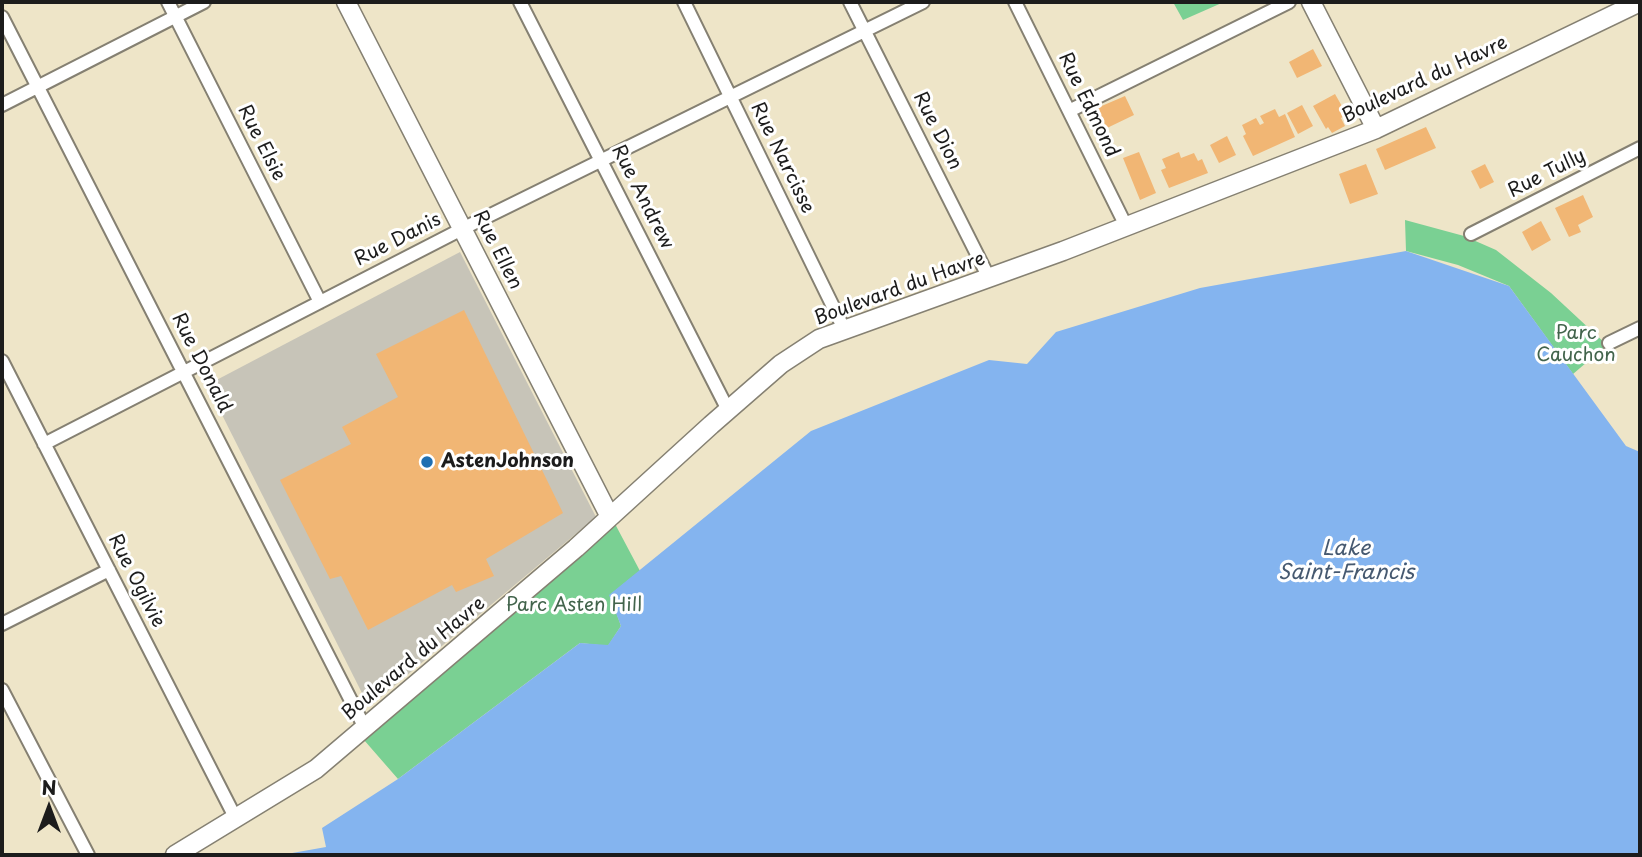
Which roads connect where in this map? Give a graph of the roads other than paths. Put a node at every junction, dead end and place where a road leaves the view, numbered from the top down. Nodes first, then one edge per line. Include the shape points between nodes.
1 (168, 2) edge
2 (204, 2) edge
3 (346, 2) edge
4 (520, 2) edge
5 (684, 2) edge
6 (850, 2) edge
7 (923, 2) edge
8 (1015, 2) edge
9 (1289, 2) edge
10 (1311, 2) edge
11 (1640, 2) edge
12 (175, 16) junction
13 (2, 17) edge
14 (865, 31) junction
15 (37, 87) junction
16 (731, 97) junction
17 (2, 105) edge
18 (1069, 111) junction
19 (1376, 128) junction
20 (1640, 148) edge
21 (601, 160) junction
22 (1126, 226) junction
23 (463, 229) junction
24 (1471, 234) dead end
25 (989, 278) junction
26 (320, 302) junction
27 (1640, 328) edge
28 (845, 331) junction
29 (1609, 343) dead end
30 (2, 361) edge
31 (184, 372) junction
32 (728, 410) junction
33 (44, 444) junction
34 (610, 517) junction
35 (109, 570) junction
36 (2, 624) edge
37 (2, 690) edge
38 (365, 728) junction
39 (236, 819) junction
40 (88, 855) edge
41 (174, 855) edge

1 - 12 street, Rue Elsie
2 - 12 street
3 - 23 street, Rue Ellen
4 - 21 street, Rue Andrew
5 - 16 street, Rue Narcisse
6 - 14 street, Rue Dion
7 - 14 street, Rue Danis
8 - 18 street, Rue Edmond
9 - 18 street
10 - 19 street
11 - 19 street, Boulevard du Havre
12 - 15 street
12 - 26 street, Rue Elsie
13 - 15 street, Rue Donald
14 - 16 street, Rue Danis
14 - 25 street, Rue Dion
15 - 17 street
15 - 31 street, Rue Donald
16 - 21 street, Rue Danis
16 - 28 street, Rue Narcisse
18 - 22 street, Rue Edmond
19 - 22 street, Boulevard du Havre
20 - 24 street, Rue Tully
21 - 23 street, Rue Danis
21 - 32 street, Rue Andrew
22 - 25 street, Boulevard du Havre
23 - 26 street, Rue Danis
23 - 34 street, Rue Ellen
25 - 28 street, Boulevard du Havre
26 - 31 street, Rue Danis
27 - 29 street
28 - 32 street, Boulevard du Havre via 819,340 781,364
30 - 33 street, Rue Ogilvie
31 - 33 street, Rue Danis
31 - 38 street, Rue Donald
32 - 34 street, Boulevard du Havre
33 - 35 street, Rue Ogilvie
34 - 38 street, Boulevard du Havre
35 - 36 street
35 - 39 street, Rue Ogilvie
37 - 40 street
38 - 39 street, Boulevard du Havre via 316,769
39 - 41 street, Boulevard du Havre

